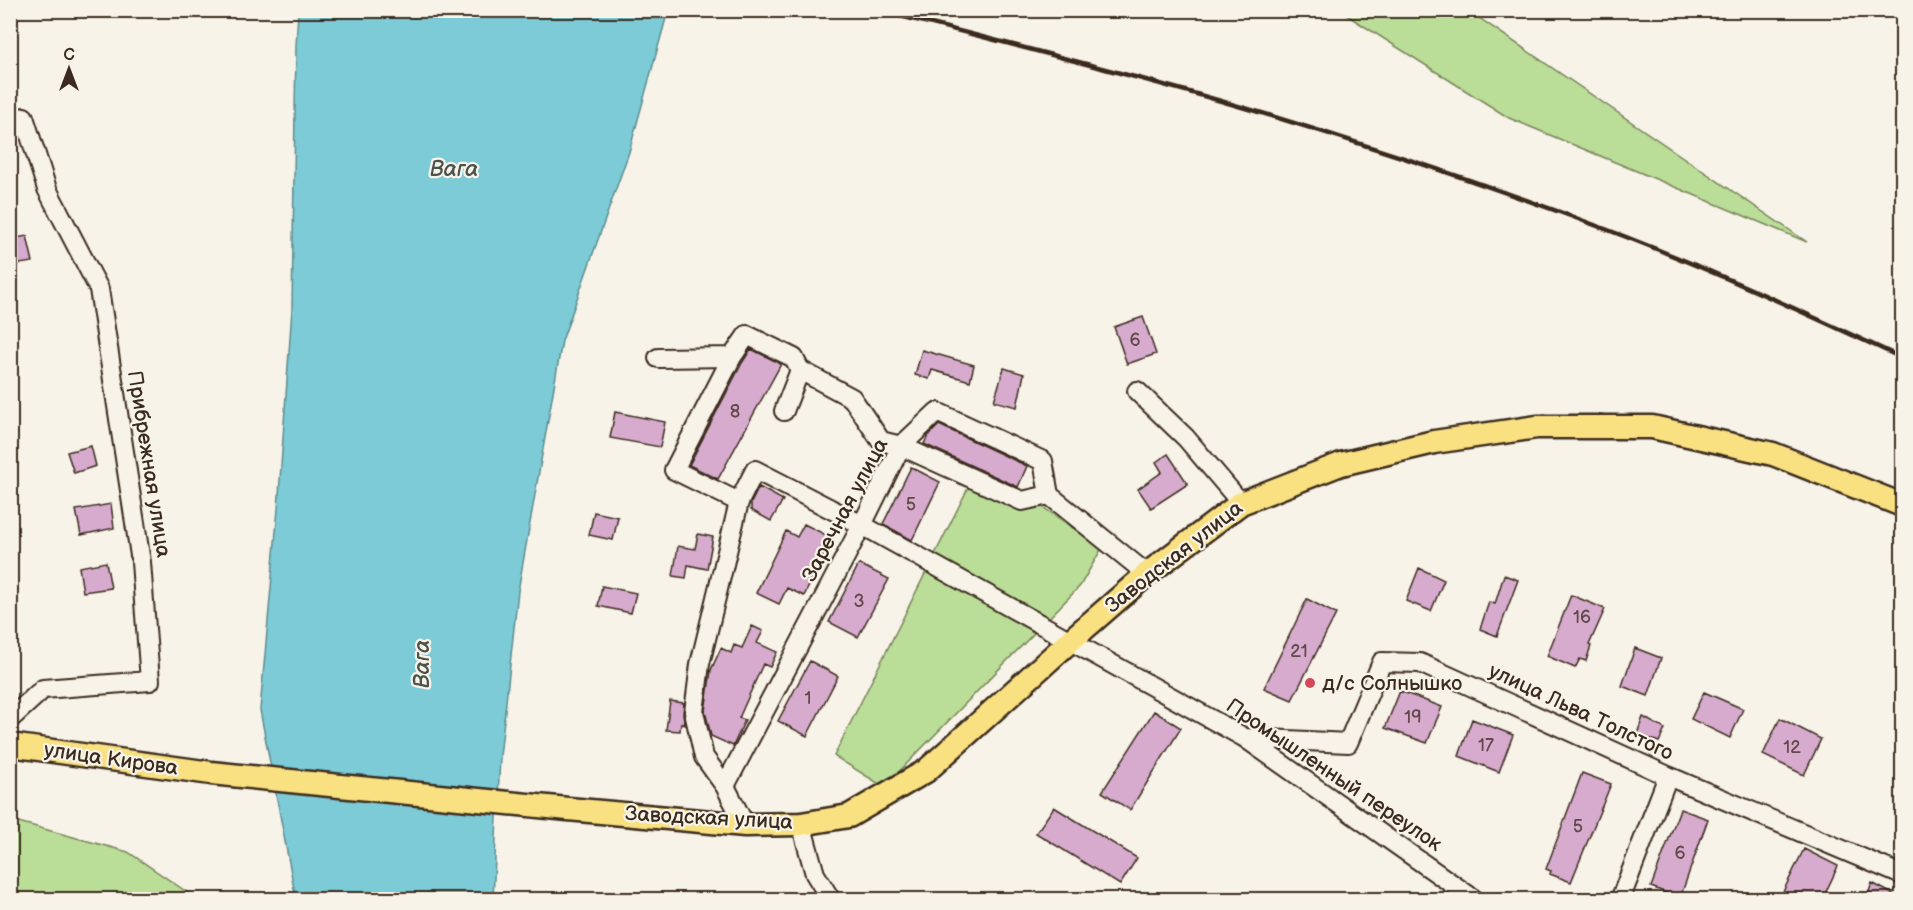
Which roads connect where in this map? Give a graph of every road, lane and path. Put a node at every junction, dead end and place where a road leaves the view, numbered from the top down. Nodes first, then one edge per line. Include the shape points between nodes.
1 (24, 117) dead end
2 (732, 357) junction
3 (658, 358) dead end
4 (800, 370) junction
5 (1137, 391) dead end
6 (784, 411) dead end
7 (901, 446) junction
8 (1049, 495) junction
9 (740, 502) junction
10 (1241, 503) junction
11 (1902, 505) edge
12 (862, 525) junction
13 (1147, 574) junction
14 (1070, 641) junction
15 (10, 719) edge
16 (1245, 738) junction
17 (10, 745) edge
18 (1668, 776) junction
19 (726, 786) junction
20 (568, 808) joint
21 (801, 824) junction
22 (744, 825) junction
23 (1902, 875) edge
24 (831, 900) edge
25 (1475, 900) edge
26 (1620, 900) edge

1 - 15 street, Прибрежная улица via 47,189 99,289 141,562 150,681 43,689
2 - 3 street
2 - 4 street via 747,335 794,358
2 - 9 street via 674,470
4 - 6 street
4 - 7 street via 852,398 881,441
5 - 10 street via 1186,438
7 - 8 street via 1022,501
7 - 8 street, Заречная улица via 936,412 1043,461
7 - 12 street, Заречная улица
8 - 13 street
9 - 12 street, Промышленный переулок via 755,470
9 - 19 street via 700,664 694,712 704,757
10 - 11 main road, Заводская улица via 1341,464 1434,442 1537,427 1652,427 1773,454
10 - 13 main road, Заводская улица
12 - 14 street, Промышленный переулок
12 - 19 street, Заречная улица
13 - 14 main road, Заводская улица
14 - 16 street, Промышленный переулок
14 - 21 main road, Заводская улица via 926,771 849,816
16 - 18 street, улица Льва Толстого via 1348,743 1382,662 1420,663
16 - 25 street, Промышленный переулок
17 - 20 main road, улица Кирова via 212,773
18 - 23 street, улица Льва Толстого
18 - 26 street
19 - 22 street
20 - 22 main road, Заводская улица
21 - 22 main road, Заводская улица
21 - 24 street via 816,874

